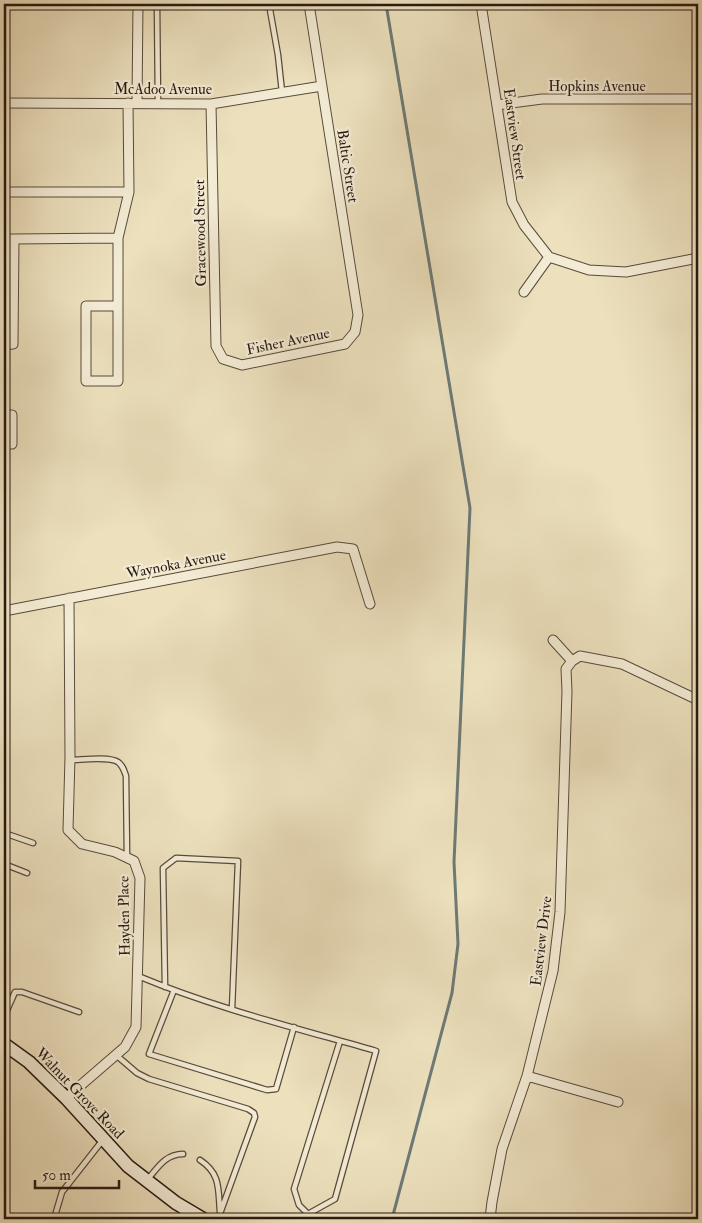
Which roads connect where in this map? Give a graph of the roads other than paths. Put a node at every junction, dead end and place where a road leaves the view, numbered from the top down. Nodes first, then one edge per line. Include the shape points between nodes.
1 (138, 4) edge
2 (157, 4) edge
3 (269, 4) edge
4 (309, 4) edge
5 (482, 4) edge
6 (322, 86) junction
7 (282, 92) junction
8 (698, 99) edge
9 (4, 103) edge
10 (133, 103) junction
11 (158, 104) junction
12 (211, 104) junction
13 (497, 105) junction
14 (4, 192) edge
15 (129, 192) junction
16 (118, 238) junction
17 (4, 239) edge
18 (14, 239) junction
19 (549, 257) junction
20 (698, 258) edge
21 (524, 292) dead end
22 (117, 306) junction
23 (9, 330) edge
24 (354, 332) joint
25 (4, 344) edge
26 (223, 359) joint
27 (4, 416) edge
28 (4, 444) edge
29 (69, 598) junction
30 (370, 604) dead end
31 (4, 611) edge
32 (553, 640) dead end
33 (572, 661) junction
34 (698, 700) edge
35 (70, 760) junction
36 (4, 833) edge
37 (33, 843) dead end
38 (127, 858) junction
39 (4, 864) edge
40 (27, 873) dead end
41 (138, 976) junction
42 (165, 987) junction
43 (174, 990) junction
44 (232, 1009) junction
45 (78, 1012) dead end
46 (4, 1016) edge
47 (294, 1027) junction
48 (340, 1041) junction
49 (4, 1044) edge
50 (116, 1055) junction
51 (527, 1076) junction
52 (66, 1098) junction
53 (618, 1102) dead end
54 (103, 1139) junction
55 (183, 1154) dead end
56 (200, 1160) dead end
57 (146, 1181) junction
58 (220, 1214) junction
59 (307, 1217) edge
60 (54, 1219) edge
61 (204, 1219) edge
62 (218, 1219) edge
63 (490, 1219) edge

1 - 10 street
2 - 11 lane
3 - 7 lane
4 - 6 street, Baltic Street
5 - 13 street, Eastview Street
6 - 7 street, McAdoo Avenue
6 - 24 street, Baltic Street via 358,315
7 - 12 street, McAdoo Avenue
8 - 13 street, Hopkins Avenue via 542,99
9 - 10 street, McAdoo Avenue
10 - 11 street, McAdoo Avenue
10 - 15 street
11 - 12 street, McAdoo Avenue
12 - 26 street, Gracewood Street via 216,346
13 - 19 street, Eastview Street via 512,202 524,225
14 - 15 street
15 - 16 street
16 - 18 street
16 - 22 street
17 - 18 street
18 - 23 street
19 - 20 street via 590,270 626,272
19 - 21 street
22 - 22 street via 86,306 86,381 118,381
23 - 25 street via 13,344
24 - 26 street, Fisher Avenue via 345,344 242,365
27 - 28 street via 12,416 12,444
29 - 30 street, Waynoka Avenue via 337,547 353,549
29 - 31 street, Waynoka Avenue
29 - 35 street, Hayden Place
32 - 33 street
33 - 34 street via 580,656 622,664
33 - 51 street, Eastview Drive via 566,669 560,912 553,971
35 - 38 street, Hayden Place via 68,830 82,844
35 - 38 lane via 113,760 123,767 126,776
36 - 37 lane
38 - 41 street, Hayden Place via 134,861 140,878
39 - 40 lane
41 - 42 lane
41 - 50 street, Hayden Place via 136,1026 125,1047
42 - 43 lane
42 - 44 lane via 162,868 176,858 238,861
43 - 44 lane
43 - 47 lane via 149,1054 267,1090 276,1088
44 - 47 lane
45 - 46 lane via 15,992
47 - 48 lane
48 - 59 lane via 294,1189
48 - 59 lane via 376,1051 335,1199
49 - 52 main road, Walnut Grove Road via 29,1062
50 - 52 street, Hayden Place
50 - 58 lane via 136,1073 254,1112 255,1117
51 - 53 street
51 - 63 street, Eastview Drive via 502,1149
52 - 54 main road, Walnut Grove Road
54 - 57 main road, Walnut Grove Road
54 - 60 lane via 62,1192
55 - 57 lane via 174,1154 163,1161
56 - 58 lane via 210,1167 216,1178
57 - 61 main road, Walnut Grove Road
58 - 62 lane

